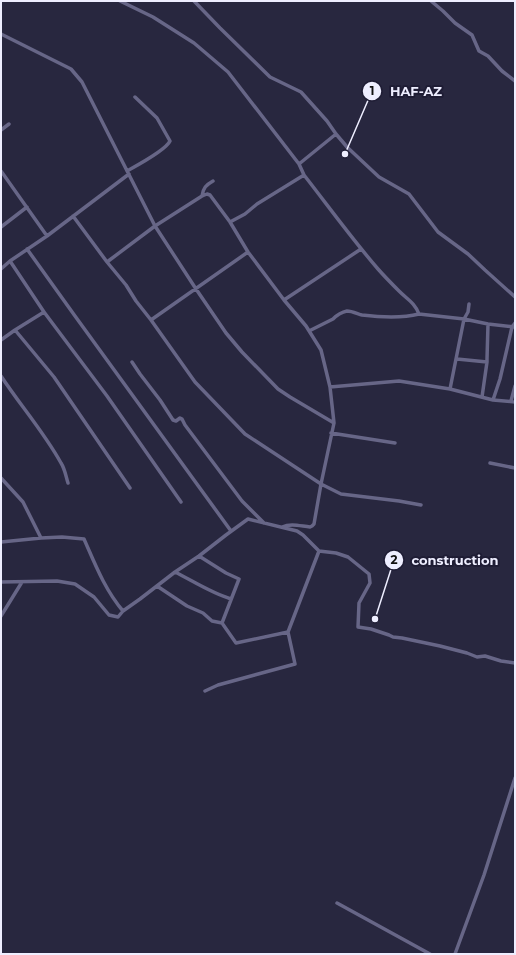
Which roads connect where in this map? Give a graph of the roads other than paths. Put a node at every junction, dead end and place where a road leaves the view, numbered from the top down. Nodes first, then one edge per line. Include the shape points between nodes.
1 (120, 1) edge
2 (194, 1) edge
3 (431, 1) edge
4 (438, 1) edge
5 (435, 5) junction
6 (1, 34) edge
7 (515, 81) edge
8 (135, 97) dead end
9 (9, 124) dead end
10 (1, 130) edge
11 (336, 134) junction
12 (299, 164) junction
13 (1, 171) edge
14 (128, 173) junction
15 (304, 175) junction
16 (213, 181) dead end
17 (202, 196) junction
18 (27, 207) junction
19 (73, 216) junction
20 (230, 222) junction
21 (155, 226) junction
22 (1, 227) edge
23 (47, 236) junction
24 (27, 249) junction
25 (361, 249) junction
26 (248, 252) junction
27 (10, 261) junction
28 (107, 262) junction
29 (1, 269) edge
30 (196, 289) junction
31 (515, 297) edge
32 (284, 300) junction
33 (469, 304) dead end
34 (44, 312) junction
35 (419, 314) junction
36 (464, 319) junction
37 (151, 320) junction
38 (488, 324) junction
39 (514, 326) edge
40 (15, 330) junction
41 (309, 331) junction
42 (1, 340) edge
43 (456, 359) junction
44 (132, 362) dead end
45 (487, 362) junction
46 (1, 376) edge
47 (515, 386) edge
48 (330, 387) junction
49 (450, 389) junction
50 (482, 397) junction
51 (493, 400) junction
52 (513, 401) edge
53 (334, 423) junction
54 (332, 433) junction
55 (395, 443) dead end
56 (490, 463) dead end
57 (515, 468) edge
58 (1, 478) edge
59 (68, 484) dead end
60 (321, 484) junction
61 (130, 488) dead end
62 (181, 502) dead end
63 (420, 505) dead end
64 (264, 523) junction
65 (282, 527) junction
66 (231, 531) junction
67 (41, 538) junction
68 (1, 542) edge
69 (319, 551) junction
70 (199, 556) junction
71 (175, 572) junction
72 (1, 582) edge
73 (22, 582) junction
74 (157, 586) junction
75 (355, 598) dead end
76 (231, 599) junction
77 (361, 599) junction
78 (123, 611) junction
79 (1, 616) edge
80 (222, 623) junction
81 (288, 632) junction
82 (515, 663) edge
83 (205, 691) dead end
84 (515, 778) edge
85 (337, 903) dead end
86 (430, 954) edge
87 (455, 954) edge

1 - 12 street via 153,17 194,43 228,72
2 - 11 street via 270,77 301,92
3 - 5 street
4 - 5 street
5 - 7 street via 472,35 479,51
6 - 14 street via 70,69 82,82
8 - 14 street via 156,118 170,141
9 - 10 street
11 - 12 street
11 - 31 street via 346,147 379,177 409,194 438,232 468,254
12 - 15 street
13 - 18 street
14 - 19 street
14 - 21 street
15 - 20 street
15 - 25 street
16 - 17 street via 205,186
17 - 20 street via 210,196
17 - 21 street
18 - 22 street
18 - 23 street
19 - 23 street
19 - 28 street
20 - 26 street
21 - 28 street
21 - 30 street
23 - 24 street
24 - 27 street
24 - 66 street
25 - 32 street
25 - 35 street via 383,275 410,300
26 - 30 street
26 - 32 street
27 - 29 street
27 - 34 street
28 - 37 street
30 - 37 street
30 - 53 street via 226,334 278,389
32 - 41 street
33 - 36 street
34 - 40 street
34 - 62 street
35 - 36 street
35 - 41 street via 380,317 348,311
36 - 38 street
36 - 43 street
37 - 60 street via 195,382 245,434
38 - 39 street
38 - 45 street
39 - 51 street
40 - 42 street
40 - 61 street via 54,377
41 - 48 street via 321,350
43 - 45 street
43 - 49 street
44 - 64 street via 173,420 182,419 242,501
45 - 50 street
46 - 59 street via 62,464
47 - 52 street
48 - 49 street via 399,381
48 - 53 street
49 - 50 street
50 - 51 street
51 - 52 street
53 - 54 street
54 - 55 street
54 - 60 street
56 - 57 street
58 - 67 street via 23,502
60 - 63 street via 340,494
60 - 65 street via 314,524 310,527 291,524
64 - 65 street
64 - 66 street via 248,519
65 - 69 street via 297,531
66 - 70 street
67 - 68 street
67 - 78 street via 84,539 108,591
69 - 77 street via 348,557 369,574 370,583
69 - 81 street
70 - 71 street
70 - 76 street via 239,579
71 - 74 street
71 - 76 street via 220,596
72 - 73 street
73 - 78 street via 74,584 94,597 109,615 118,617
73 - 79 street
74 - 78 street
74 - 80 street via 212,621
75 - 77 street
76 - 80 street
77 - 82 street via 358,627 371,628 393,637 440,646 476,657 485,656
80 - 81 street via 236,642
81 - 83 street via 295,665 232,681
84 - 87 street
85 - 86 street

